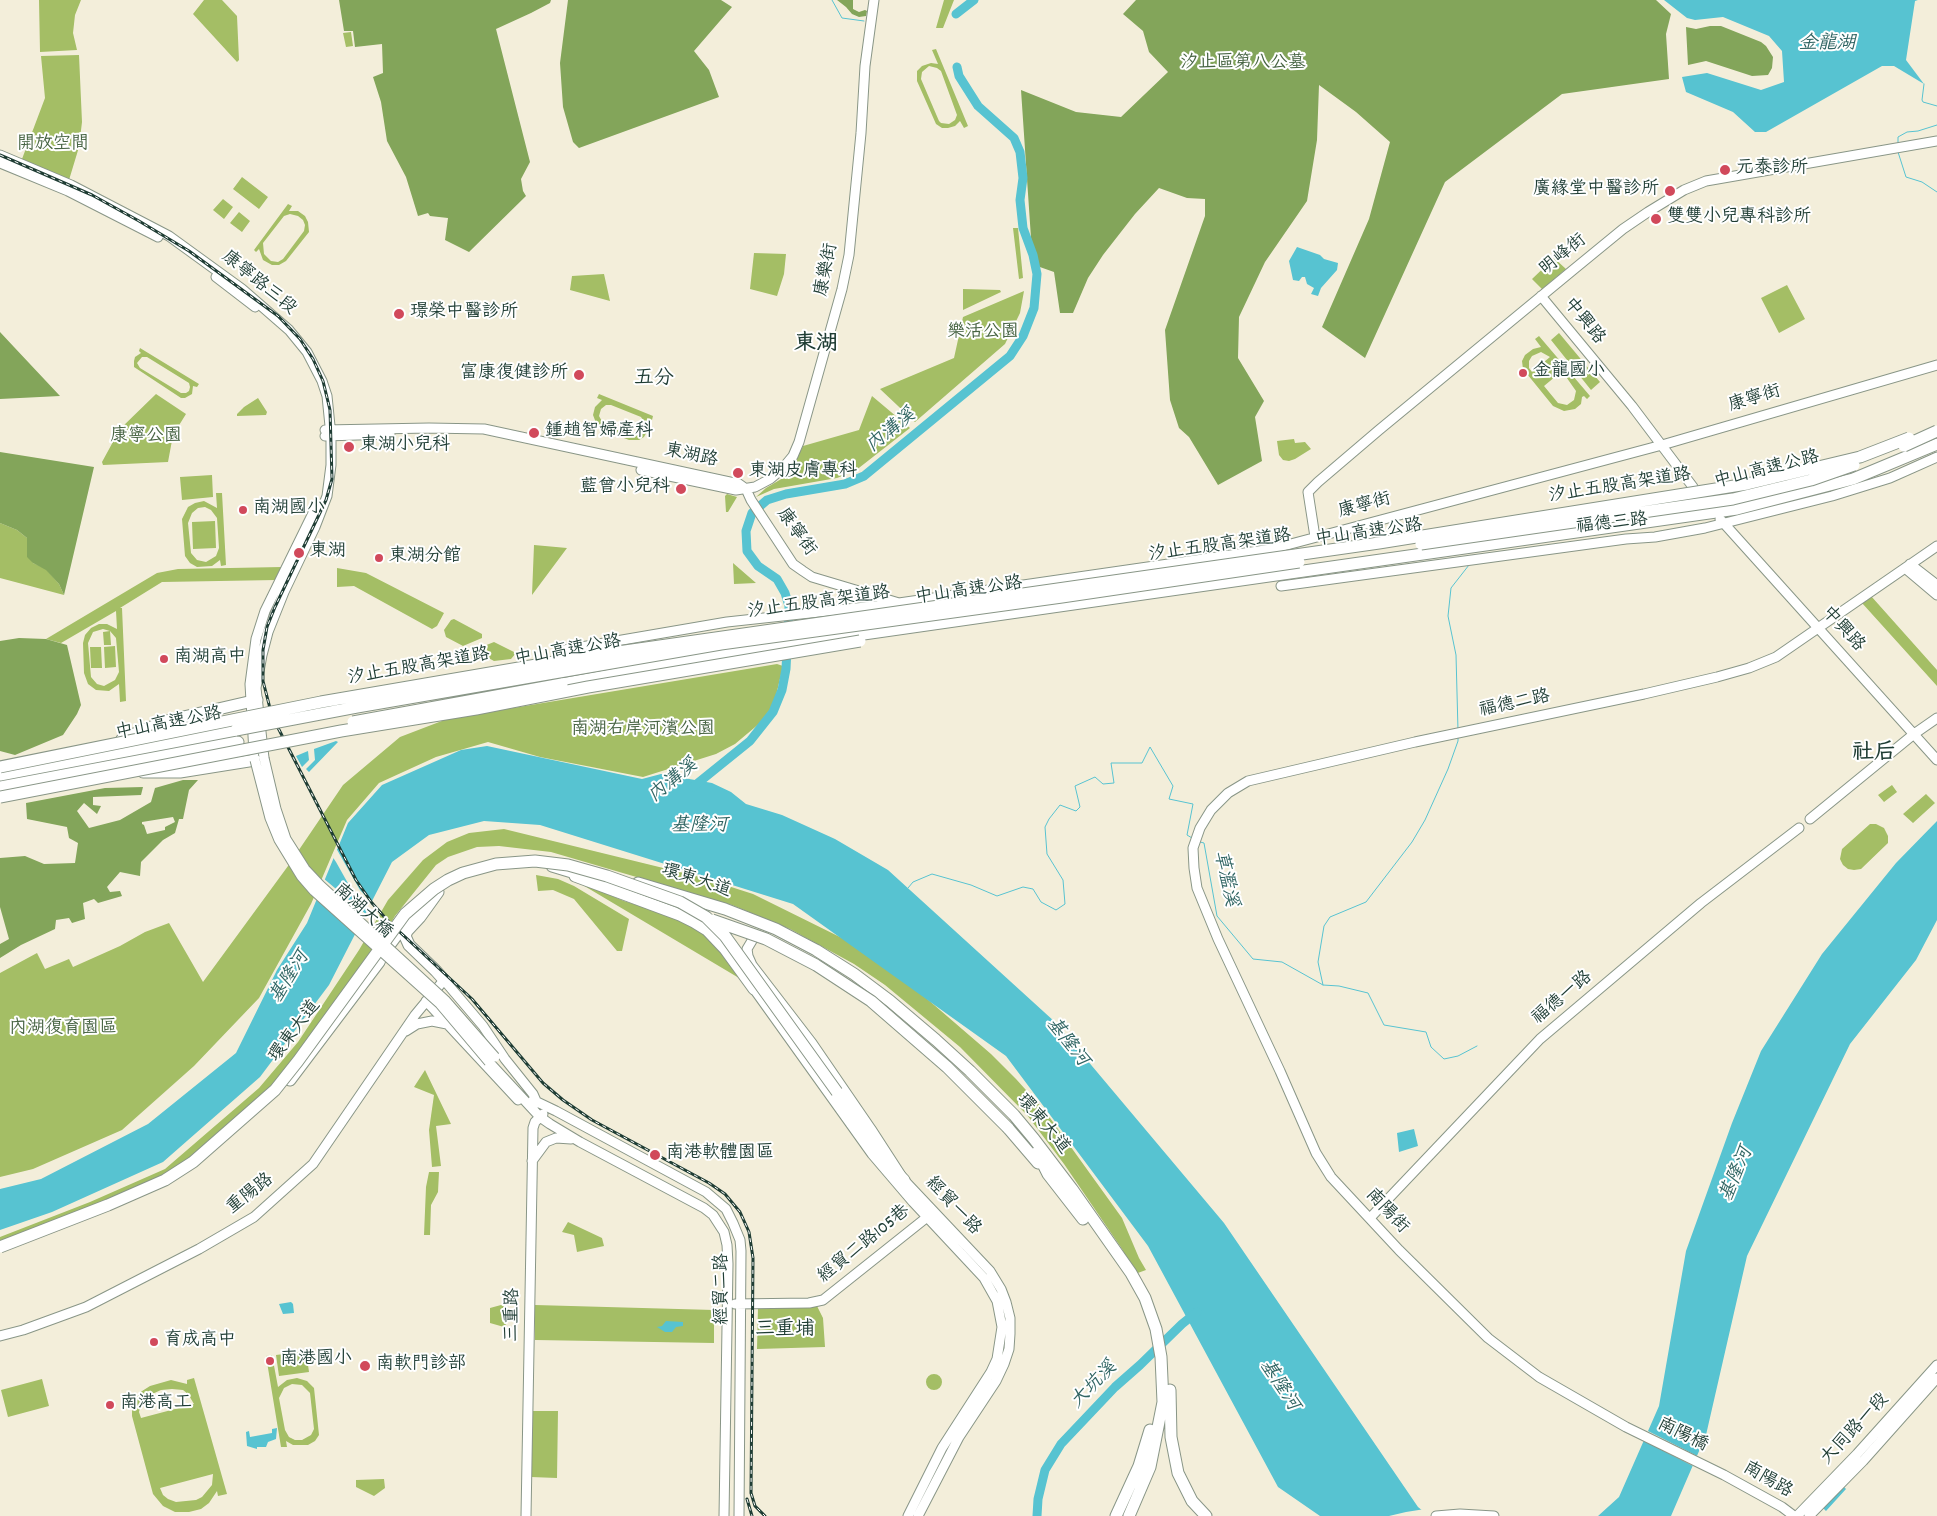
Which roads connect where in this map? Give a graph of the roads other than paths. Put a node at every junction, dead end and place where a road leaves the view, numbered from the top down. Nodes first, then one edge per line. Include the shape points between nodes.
1 (874, 0) edge
2 (1937, 142) edge
3 (0, 155) edge
4 (0, 163) edge
5 (1541, 296) junction
6 (1937, 365) edge
7 (1937, 429) edge
8 (328, 433) junction
9 (1662, 444) junction
10 (1937, 444) edge
11 (1937, 457) edge
12 (1693, 487) dead end
13 (746, 489) junction
14 (1722, 521) junction
15 (1316, 537) junction
16 (1937, 546) edge
17 (1908, 566) junction
18 (1937, 585) edge
19 (1281, 586) dead end
20 (1937, 595) edge
21 (899, 603) junction
22 (1027, 610) junction
23 (1818, 628) junction
24 (558, 650) dead end
25 (254, 696) junction
26 (1937, 718) edge
27 (1914, 734) junction
28 (259, 759) junction
29 (1937, 760) edge
30 (0, 767) edge
31 (35, 769) junction
32 (76, 772) junction
33 (0, 775) edge
34 (0, 787) edge
35 (0, 797) edge
36 (1810, 819) dead end
37 (1799, 828) dead end
38 (543, 865) junction
39 (607, 876) junction
40 (438, 892) junction
41 (772, 936) junction
42 (753, 939) joint
43 (1218, 939) joint
44 (376, 966) junction
45 (444, 980) junction
46 (757, 993) junction
47 (426, 1002) junction
48 (448, 1024) junction
49 (402, 1034) junction
50 (537, 1110) junction
51 (1001, 1111) junction
52 (580, 1142) junction
53 (532, 1161) junction
54 (1048, 1174) junction
55 (904, 1180) junction
56 (1079, 1200) junction
57 (930, 1214) junction
58 (1370, 1218) junction
59 (0, 1248) edge
60 (740, 1304) junction
61 (1147, 1304) junction
62 (727, 1305) junction
63 (0, 1336) edge
64 (1937, 1364) edge
65 (1937, 1378) edge
66 (1626, 1427) joint
67 (1156, 1434) junction
68 (1724, 1474) joint
69 (526, 1516) edge
70 (724, 1516) edge
71 (739, 1516) edge
72 (908, 1516) edge
73 (918, 1516) edge
74 (1116, 1516) edge
75 (1123, 1516) edge
76 (1129, 1516) edge
77 (1206, 1516) edge
78 (1436, 1516) edge
79 (1494, 1516) edge
80 (1795, 1516) edge
81 (1809, 1516) edge

1 - 13 street, 康樂街 via 851,232 842,289 793,456 770,479
2 - 5 street, 明峰街 via 1706,181 1684,190 1623,229
3 - 8 street, 康寧路三段 via 71,185 169,236 264,306 307,352 327,396
4 - 8 street, 康寧路三段 via 68,191 165,240 257,308 287,335 306,363 320,392
5 - 9 street, 中興路
5 - 15 street, 明峰街 via 1308,492
6 - 9 street, 康寧街
7 - 30 highway, 汐止五股高架道路, bridge via 1860,457 1747,484 1379,543 583,657 321,702
7 - 31 highway, 中山高速公路, bridge via 1878,456 1819,477 1733,499 722,644 366,705
8 - 13 street, 東湖路 via 484,429 739,484
8 - 25 street, 康寧路三段 via 331,466 327,496 268,632
8 - 25 street, 康寧路三段 via 322,495 265,611 256,639 252,673
9 - 12 street, 中興路
9 - 15 street, 康寧街
10 - 22 highway, 中山高速公路 via 1853,479 1737,508
11 - 14 street, 福德三路 via 1890,478 1832,496
13 - 21 street, 康寧街 via 794,564 803,571 812,577
14 - 19 street, 福德三路 via 1705,528 1655,537
14 - 23 street, 中興路
15 - 21 street, 康寧街 via 1272,549
16 - 17 street, 福德二路
17 - 18 street
17 - 20 street
17 - 23 street, 福德二路
21 - 24 street via 727,622
22 - 32 highway, 中山高速公路, bridge via 724,654
22 - 35 highway, bridge via 250,748
23 - 27 street, 中興路
23 - 43 street, 福德二路 via 1776,657 1717,678 1248,781 1228,793 1211,810 1200,828 1194,848 1197,888
25 - 28 street, 南湖大橋
25 - 31 highway via 166,721
26 - 27 street
27 - 29 street, 中興路
27 - 36 street
28 - 32 highway via 180,772
28 - 50 street, 南湖大橋, bridge via 270,818 301,876 440,1004
31 - 33 highway, 中山高速公路
32 - 34 highway, 中山高速公路
37 - 58 street, 福德一路 via 1701,903 1540,1039
38 - 40 highway, 環東大道 via 490,868 461,878
38 - 46 highway via 694,922 725,948
38 - 54 highway, 環東大道, bridge via 585,876 766,939 844,982 872,1001 948,1066
39 - 55 highway, bridge via 680,902 706,917 725,936 887,1163
39 - 56 highway, 環東大道, bridge via 725,909 776,929 854,974 970,1071 1034,1139
39 - 59 highway, 環東大道, bridge via 555,863 524,861 489,866 448,880 405,914 275,1090 193,1162 165,1180
40 - 44 highway, 環東大道 via 411,916
40 - 45 highway via 405,936
41 - 42 highway via 761,935
41 - 46 highway via 765,930 754,929 743,932 736,944 737,958 758,987
41 - 51 highway via 870,993 966,1075
42 - 55 street, 經貿一路 via 747,949 752,966 812,1043
43 - 58 street, 南陽街 via 1316,1153 1330,1177
44 - 45 highway via 400,945
44 - 59 highway, 環東大道, bridge via 279,1092 198,1159 151,1188
45 - 47 street, 重陽路
45 - 50 street via 533,1094
46 - 57 street, 經貿一路 via 872,1154
47 - 48 street
47 - 49 street, 重陽路
48 - 49 street via 428,1021
48 - 50 street via 524,1107
49 - 63 street, 重陽路 via 313,1164 254,1217 86,1307
50 - 52 street, 經貿二路
50 - 53 street, 三重路
50 - 60 street, 經貿二路 via 548,1108 718,1201 726,1209 740,1240
51 - 54 highway via 1041,1160
51 - 56 highway
52 - 53 street via 568,1137 552,1139
52 - 62 street, 經貿二路 via 713,1215 724,1232 727,1245
53 - 69 street, 三重路
54 - 74 highway via 1127,1280 1142,1311 1153,1347 1156,1396 1149,1435
55 - 57 street, 經貿一路
56 - 61 highway, 環東大道 via 1122,1258
57 - 60 street, 經貿二路105巷 via 823,1300
57 - 72 street, 經貿一路 via 984,1278 997,1301 1002,1327 997,1359 991,1372 942,1448
57 - 73 street, 經貿一路 via 990,1271 1006,1302 1010,1334 1009,1349 996,1381 959,1437
58 - 66 street, 南陽街 via 1488,1338 1539,1377
60 - 62 street, 經貿二路105巷
60 - 71 street, 經貿二路
61 - 67 highway via 1156,1329 1163,1377
61 - 77 highway via 1154,1311 1167,1356 1171,1437 1178,1473 1192,1501
62 - 70 street, 經貿二路
64 - 80 street, 大同路一段 via 1857,1454
65 - 81 street, 大同路一段
66 - 68 street, 南陽橋
67 - 75 highway via 1144,1472
67 - 76 highway via 1150,1467
68 - 80 street, 南陽路
78 - 79 street

